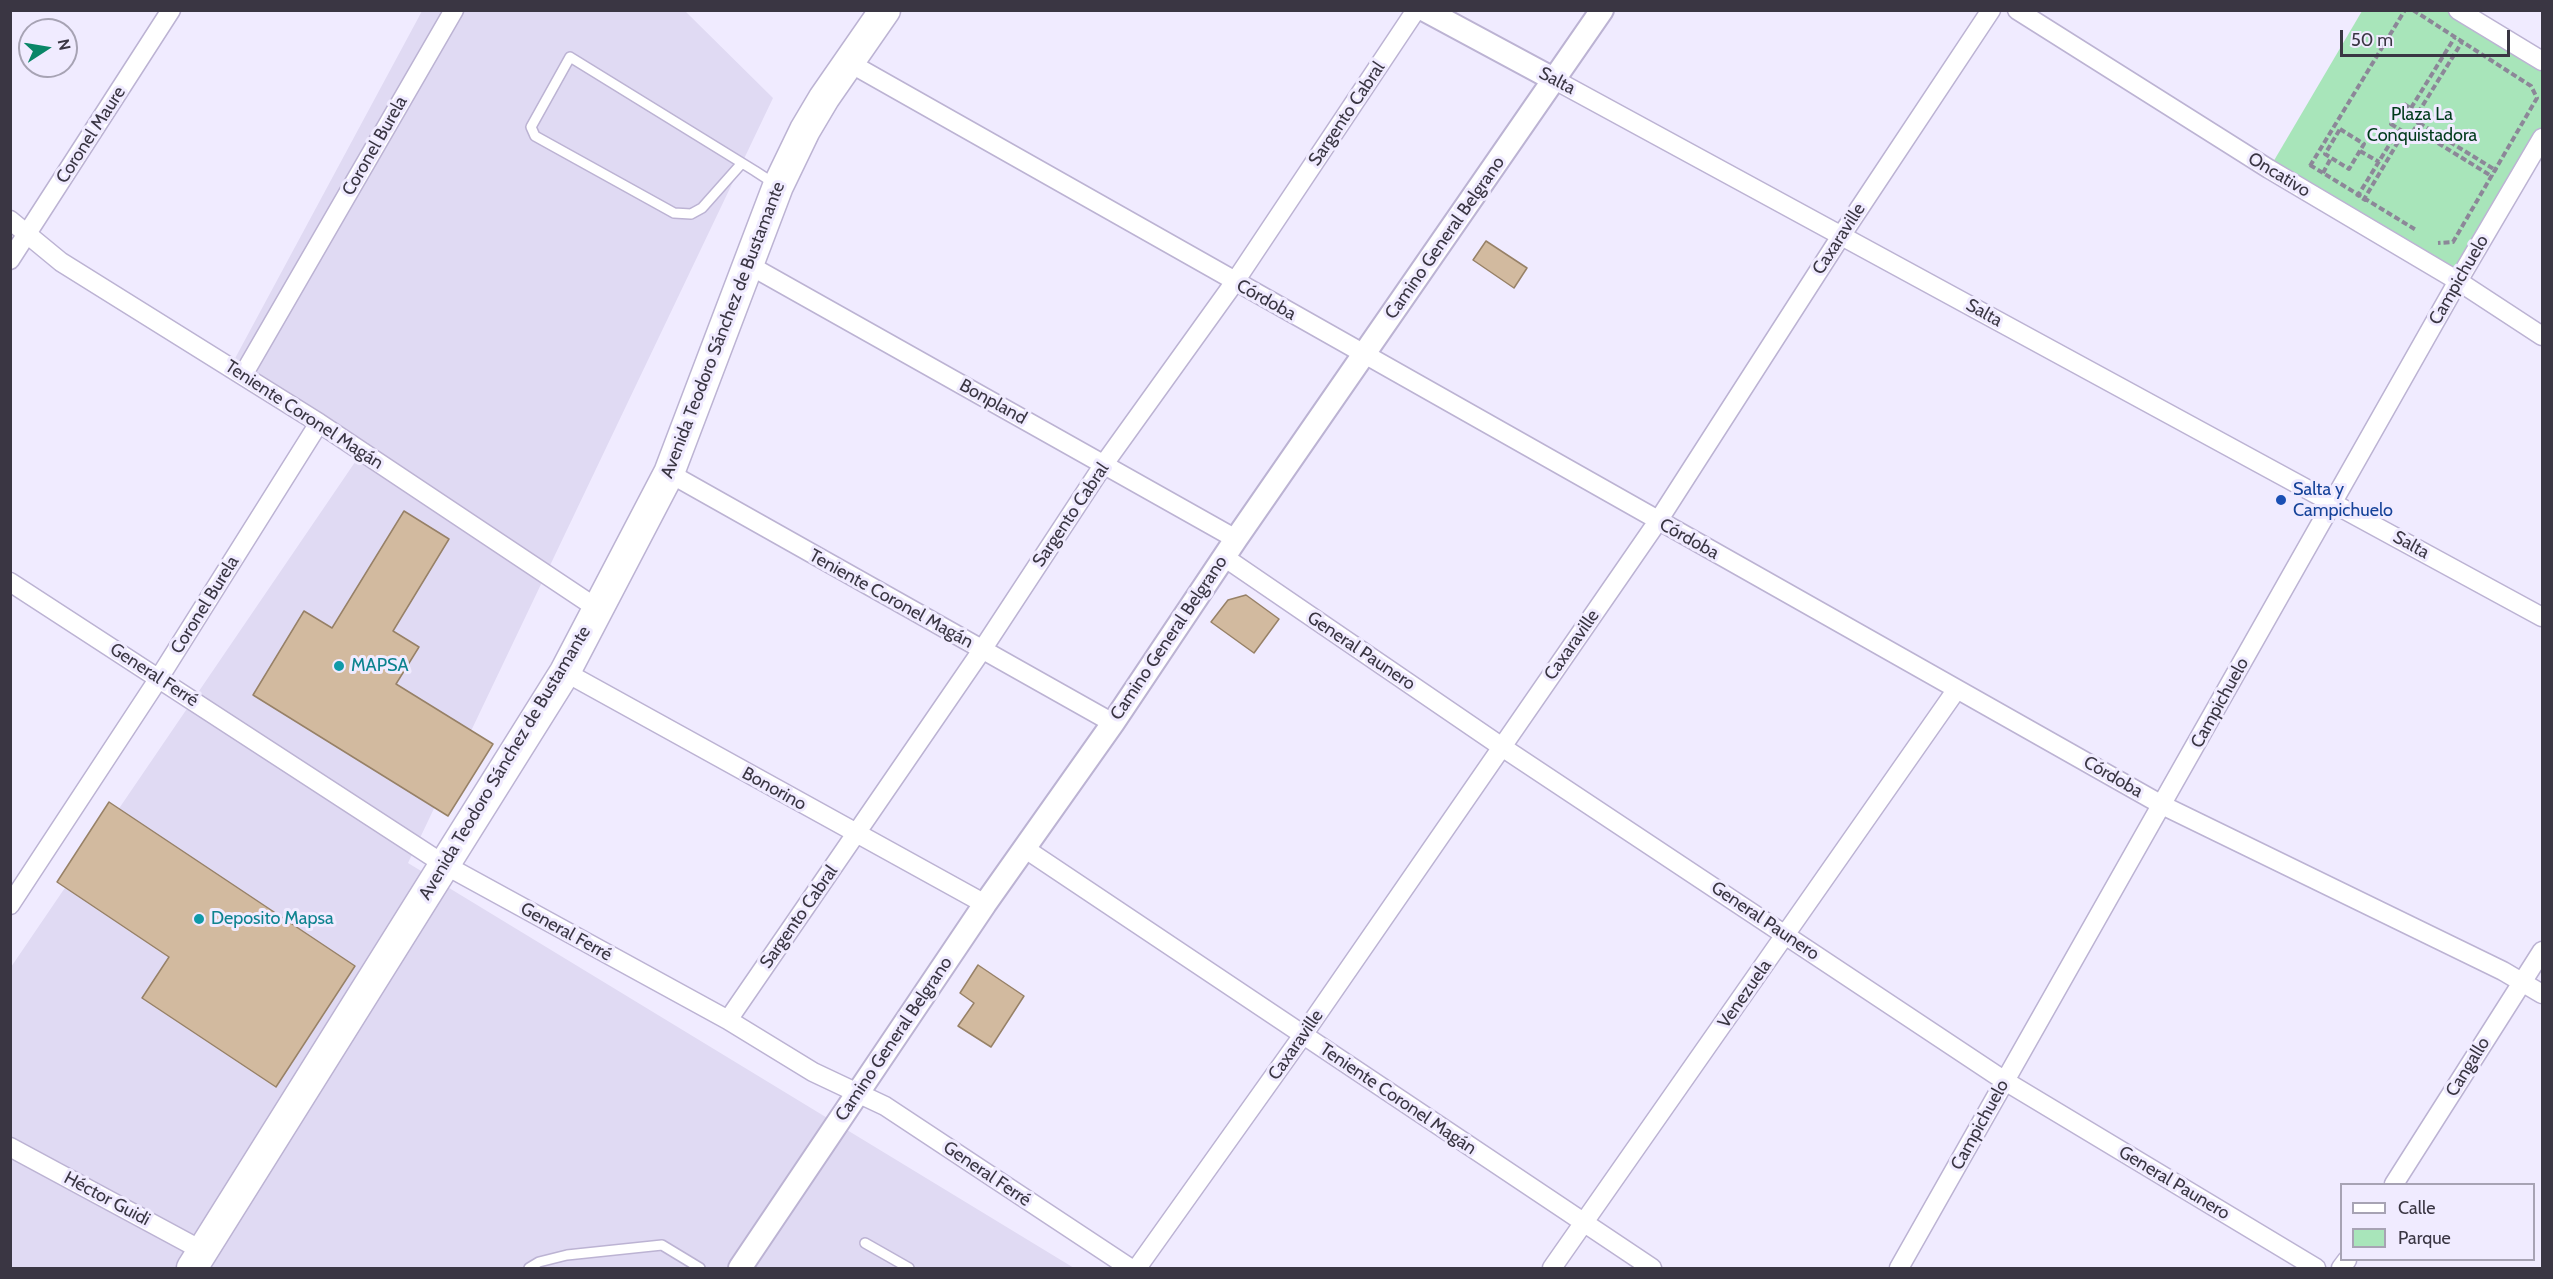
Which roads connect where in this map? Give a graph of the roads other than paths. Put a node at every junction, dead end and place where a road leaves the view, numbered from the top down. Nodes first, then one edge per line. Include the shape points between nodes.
1 (171, 10) edge
2 (454, 10) edge
3 (885, 10) edge
4 (1416, 10) edge
5 (1425, 10) edge
6 (1602, 10) edge
7 (1990, 10) edge
8 (2017, 10) edge
9 (2467, 16) edge
10 (2542, 61) edge
11 (848, 62) junction
12 (1555, 80) junction
13 (2542, 138) edge
14 (742, 163) junction
15 (778, 186) junction
16 (10, 220) edge
17 (27, 235) junction
18 (1841, 236) junction
19 (10, 260) edge
20 (749, 265) junction
21 (2458, 281) junction
22 (1234, 283) junction
23 (2542, 336) edge
24 (1364, 355) junction
25 (243, 375) junction
26 (319, 423) junction
27 (1104, 464) junction
28 (669, 474) junction
29 (2333, 503) junction
30 (1658, 521) junction
31 (1230, 548) junction
32 (10, 582) edge
33 (598, 609) junction
34 (2542, 617) edge
35 (982, 650) junction
36 (565, 672) junction
37 (159, 678) junction
38 (1957, 689) junction
39 (1113, 723) junction
40 (1502, 747) junction
41 (2162, 805) junction
42 (856, 834) junction
43 (1024, 848) junction
44 (444, 866) junction
45 (985, 904) junction
46 (10, 905) edge
47 (1786, 935) junction
48 (2542, 951) edge
49 (2523, 982) junction
50 (2542, 994) edge
51 (728, 1020) junction
52 (1303, 1035) junction
53 (2005, 1081) junction
54 (859, 1093) junction
55 (10, 1147) edge
56 (2395, 1183) edge
57 (1583, 1223) junction
58 (865, 1243) dead end
59 (198, 1260) edge
60 (530, 1269) edge
61 (700, 1269) edge
62 (740, 1269) edge
63 (909, 1269) edge
64 (1130, 1269) edge
65 (1137, 1269) edge
66 (1552, 1269) edge
67 (1652, 1269) edge
68 (1899, 1269) edge
69 (2316, 1269) edge

1 - 17 street, Coronel Maure
2 - 25 street, Coronel Burela
3 - 11 main road, Avenida Teodoro Sánchez de Bustamante
4 - 22 street, Sargento Cabral
5 - 12 street, Salta
6 - 12 street, Camino General Belgrano
7 - 18 street, Caxaraville
8 - 21 street, Oncativo via 2298,187
9 - 10 street
11 - 15 main road, Avenida Teodoro Sánchez de Bustamante via 805,130
11 - 22 street, Córdoba
12 - 18 street, Salta
12 - 24 street, Camino General Belgrano
13 - 21 street, Campichuelo
14 - 14 lane via 570,57 531,127 535,136 674,213 691,214 702,208
14 - 15 lane
15 - 20 main road, Avenida Teodoro Sánchez de Bustamante
16 - 17 street, Teniente Coronel Magán
17 - 19 street, Coronel Maure
17 - 25 street, Teniente Coronel Magán via 61,262
18 - 29 street, Salta
18 - 30 street, Caxaraville
20 - 27 street, Bonpland
20 - 28 main road, Avenida Teodoro Sánchez de Bustamante
21 - 23 street, Oncativo
21 - 29 street, Campichuelo
22 - 24 street, Córdoba
22 - 27 street, Sargento Cabral
24 - 30 street, Córdoba
24 - 31 street, Camino General Belgrano
25 - 26 street, Teniente Coronel Magán
26 - 33 street, Teniente Coronel Magán
26 - 37 street, Coronel Burela
27 - 31 street, Bonpland
27 - 35 street, Sargento Cabral
28 - 33 main road, Avenida Teodoro Sánchez de Bustamante
28 - 35 street, Teniente Coronel Magán
29 - 34 street, Salta
29 - 41 street, Campichuelo
30 - 38 street, Córdoba
30 - 40 street, Caxaraville
31 - 39 street, Camino General Belgrano
31 - 40 street, General Paunero
32 - 37 street, General Ferré
33 - 36 main road, Avenida Teodoro Sánchez de Bustamante
35 - 39 street, Teniente Coronel Magán
35 - 42 street, Sargento Cabral
36 - 42 street, Bonorino
36 - 44 main road, Avenida Teodoro Sánchez de Bustamante
37 - 44 street, General Ferré
37 - 46 street, Coronel Burela
38 - 41 street, Córdoba
38 - 47 street, Venezuela
39 - 43 street, Camino General Belgrano
40 - 47 street, General Paunero
40 - 52 street, Caxaraville
41 - 49 street, Córdoba
41 - 53 street, Campichuelo
42 - 45 street, Bonorino
42 - 51 street, Sargento Cabral
43 - 45 street, Camino General Belgrano
43 - 52 street, Teniente Coronel Magán
44 - 51 street, General Ferré
44 - 59 main road, Avenida Teodoro Sánchez de Bustamante
45 - 54 street, Camino General Belgrano
47 - 53 street, General Paunero
47 - 57 street, Venezuela
48 - 49 street, Cangallo
49 - 50 street, Córdoba
49 - 56 street, Cangallo
51 - 54 street, General Ferré via 813,1072
52 - 57 street, Teniente Coronel Magán
52 - 65 street, Caxaraville
53 - 68 street, Campichuelo
53 - 69 street, General Paunero
54 - 62 street, Camino General Belgrano
54 - 64 street, General Ferré via 885,1106
55 - 59 street, Héctor Guidi
57 - 66 street, Venezuela
57 - 67 street, Teniente Coronel Magán
58 - 63 lane
60 - 61 lane via 540,1262 567,1255 662,1245

